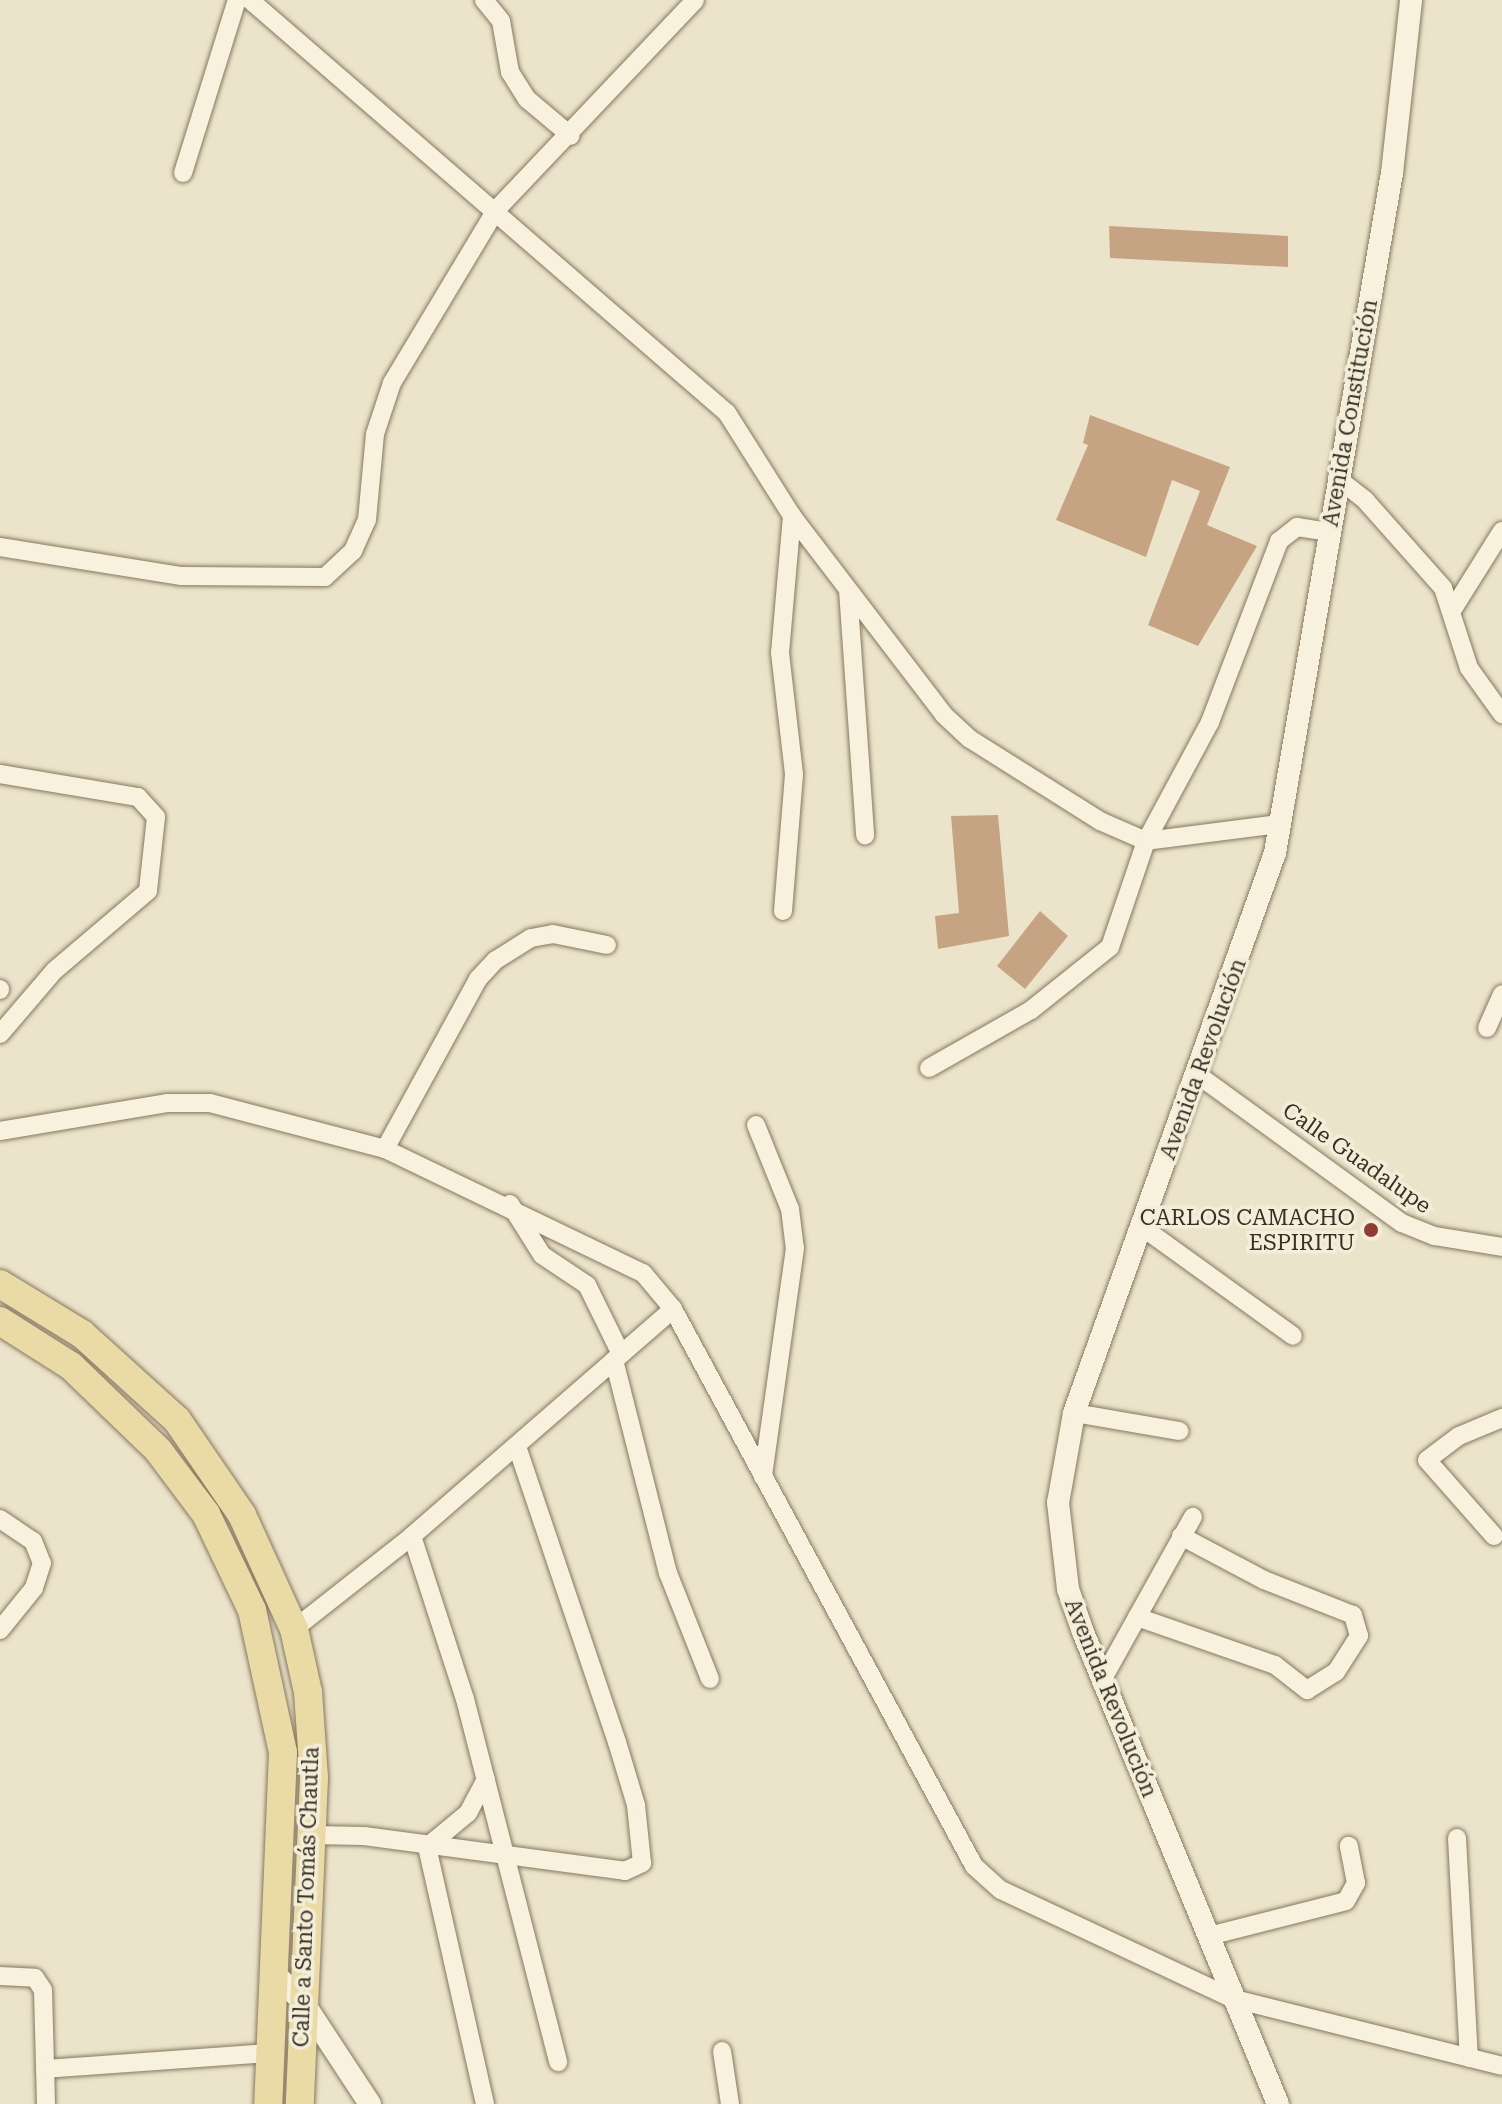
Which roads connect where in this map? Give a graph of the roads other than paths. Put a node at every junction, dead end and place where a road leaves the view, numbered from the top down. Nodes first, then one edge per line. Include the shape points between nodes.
1 (237, 0) edge
2 (250, 0) edge
3 (484, 0) edge
4 (695, 0) edge
5 (1411, 0) edge
6 (571, 136) junction
7 (183, 173) dead end
8 (496, 210) junction
9 (1337, 478) junction
10 (792, 516) junction
11 (1502, 531) edge
12 (1330, 532) junction
13 (0, 547) edge
14 (848, 590) junction
15 (1453, 609) junction
16 (1502, 714) edge
17 (0, 774) edge
18 (1278, 824) junction
19 (865, 835) dead end
20 (1146, 841) junction
21 (783, 911) dead end
22 (607, 945) dead end
23 (1502, 994) edge
24 (1487, 1028) dead end
25 (0, 1034) edge
26 (929, 1068) dead end
27 (1198, 1075) junction
28 (756, 1125) dead end
29 (0, 1131) edge
30 (385, 1149) junction
31 (510, 1204) junction
32 (1142, 1227) junction
33 (1502, 1247) edge
34 (0, 1284) edge
35 (673, 1309) junction
36 (0, 1321) edge
37 (1293, 1336) dead end
38 (618, 1357) junction
39 (1074, 1413) junction
40 (1502, 1418) edge
41 (1179, 1431) dead end
42 (517, 1446) junction
43 (763, 1477) junction
44 (1193, 1517) dead end
45 (0, 1519) edge
46 (412, 1536) junction
47 (1181, 1536) junction
48 (1494, 1536) dead end
49 (1137, 1617) junction
50 (294, 1629) junction
51 (0, 1630) edge
52 (710, 1679) dead end
53 (1101, 1682) junction
54 (486, 1779) junction
55 (312, 1835) junction
56 (1457, 1838) dead end
57 (1349, 1846) dead end
58 (427, 1847) junction
59 (504, 1853) junction
60 (1209, 1936) junction
61 (273, 1972) junction
62 (0, 1976) edge
63 (1234, 1999) junction
64 (303, 2002) junction
65 (722, 2051) dead end
66 (270, 2053) junction
67 (1469, 2058) junction
68 (558, 2062) dead end
69 (1502, 2066) edge
70 (45, 2069) junction
71 (46, 2104) edge
72 (268, 2104) edge
73 (300, 2104) edge
74 (370, 2104) edge
75 (485, 2104) edge
76 (730, 2104) edge
77 (1278, 2104) edge

1 - 7 street
2 - 8 street
3 - 6 street via 501,21 510,72 527,99
4 - 6 street via 641,52
5 - 9 street, Avenida Constitución via 1392,173
6 - 8 street
8 - 10 street via 727,413
8 - 13 street via 392,383 375,434 367,520 353,551 325,577 182,576
9 - 12 street, Avenida Constitución
9 - 15 street via 1375,511 1443,588
10 - 14 street
10 - 21 street via 780,653 794,774
11 - 15 street
12 - 18 street, Avenida Constitución
12 - 20 street via 1297,527 1279,541 1210,722
14 - 19 street
14 - 20 street via 970,739 1100,821
15 - 16 street via 1469,668
17 - 25 street via 138,797 156,817 148,891 54,971
18 - 20 street
18 - 27 street, Avenida Revolución via 1275,853
20 - 26 street via 1110,947 1098,960 1031,1010
22 - 30 street via 553,934 531,938 496,960 478,979
23 - 24 street
27 - 32 street, Avenida Revolución
27 - 33 street, Calle Guadalupe via 1402,1223 1435,1236
28 - 43 street via 790,1209 795,1248
29 - 30 street via 167,1103 210,1103
30 - 31 street
31 - 35 street via 643,1273
31 - 38 street via 536,1249 587,1285
32 - 37 street
32 - 39 street, Avenida Revolución
34 - 50 main road, Calle a Santo Tomás Chautla via 82,1334 177,1420 242,1515
35 - 38 street
35 - 43 street
36 - 61 main road, Calle a Santo Tomás Chautla via 71,1366 158,1450 206,1514 252,1610 283,1752
38 - 42 street
38 - 52 street via 665,1563
39 - 41 street
39 - 53 street, Avenida Revolución via 1061,1465 1061,1550
40 - 48 street via 1459,1436 1427,1460
42 - 46 street
42 - 59 street via 617,1742 645,1854 642,1863 625,1871
43 - 63 street via 974,1866 1001,1890
44 - 47 street
45 - 51 street via 33,1541 42,1563 34,1588
46 - 50 street
46 - 54 street
47 - 49 street
47 - 49 street via 1264,1580 1353,1615 1359,1636 1336,1672 1307,1690 1275,1665
49 - 53 street
50 - 55 main road, Calle a Santo Tomás Chautla via 310,1717
53 - 60 street, Avenida Revolución
54 - 58 street via 468,1813
54 - 59 street
55 - 58 street via 364,1836
55 - 64 main road, Calle a Santo Tomás Chautla
56 - 67 street
57 - 60 street via 1356,1883 1346,1901
58 - 59 street
58 - 75 street
59 - 68 street
60 - 63 street, Avenida Revolución
61 - 64 street
61 - 66 main road, Calle a Santo Tomás Chautla
62 - 70 street via 40,1982
63 - 67 street
63 - 77 street, Avenida Revolución
64 - 73 main road, Calle a Santo Tomás Chautla
64 - 74 street
65 - 76 street
66 - 70 street
66 - 72 main road, Calle a Santo Tomás Chautla
67 - 69 street
70 - 71 street

